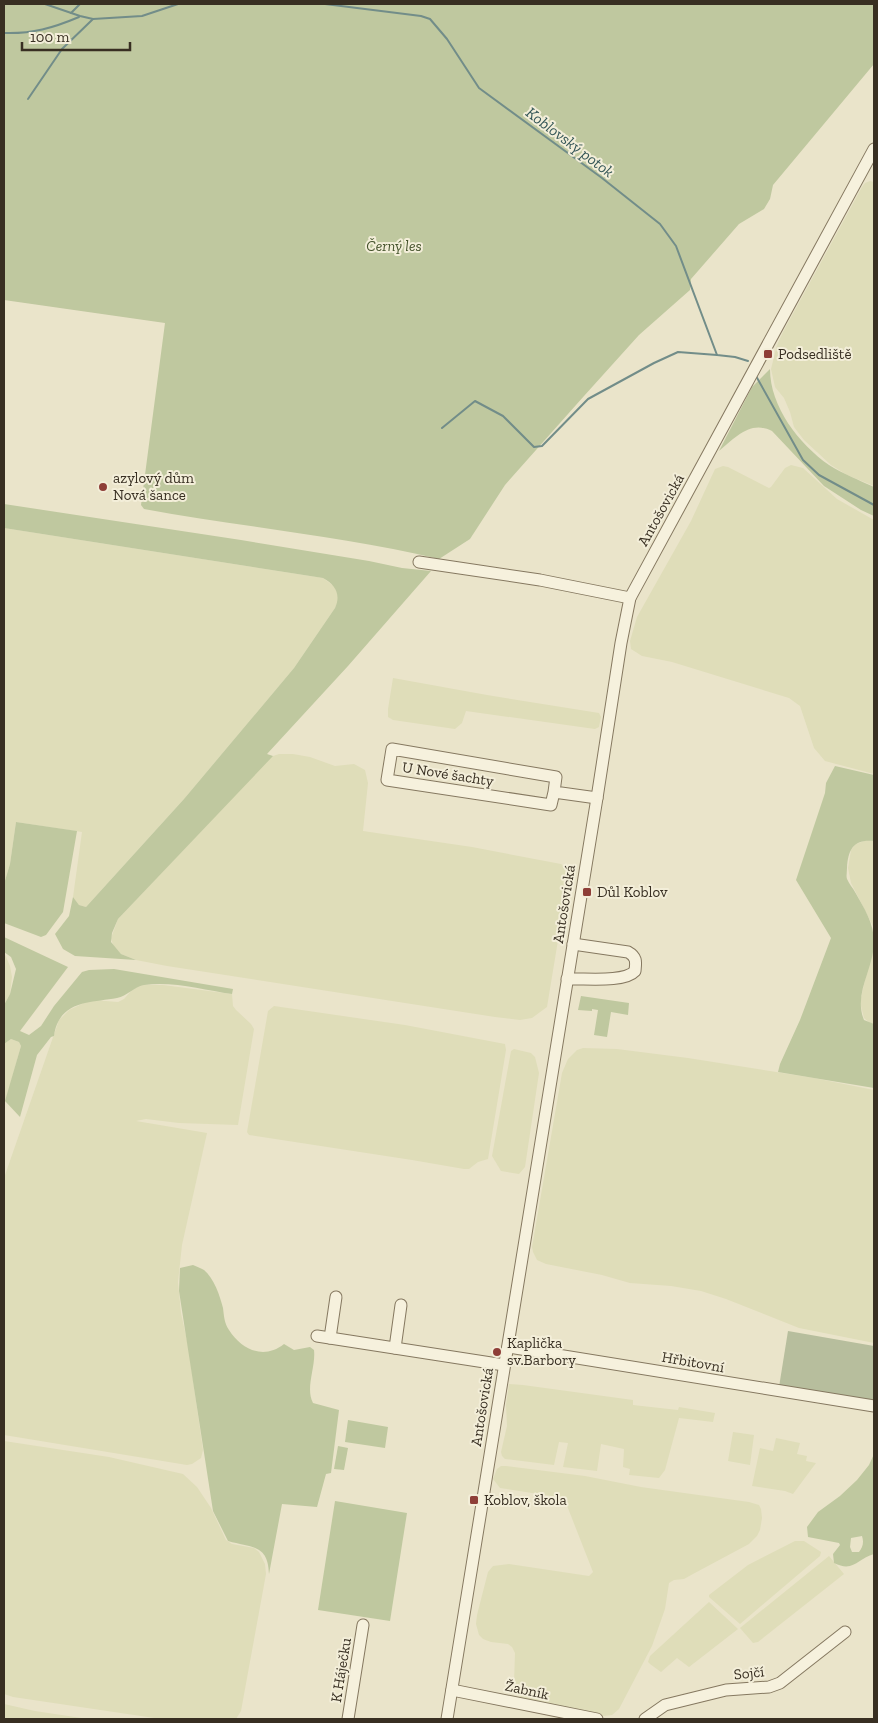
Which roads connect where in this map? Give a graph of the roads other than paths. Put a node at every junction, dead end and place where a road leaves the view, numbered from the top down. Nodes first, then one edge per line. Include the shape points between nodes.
1 (874, 149) edge
2 (419, 562) dead end
3 (630, 598) junction
4 (554, 792) junction
5 (597, 798) junction
6 (573, 944) junction
7 (567, 979) junction
8 (336, 1297) dead end
9 (401, 1305) dead end
10 (317, 1336) dead end
11 (330, 1338) junction
12 (508, 1347) junction
13 (395, 1348) junction
14 (504, 1365) junction
15 (874, 1406) edge
16 (363, 1625) dead end
17 (845, 1632) dead end
18 (452, 1690) junction
19 (348, 1719) edge
20 (447, 1719) edge
21 (596, 1719) edge
22 (645, 1719) edge

1 - 3 street, Antošovická
2 - 3 street via 540,580
3 - 5 street, Antošovická
4 - 4 street, U Nové šachty via 556,777 392,749 387,780 551,805
4 - 5 street
5 - 6 street, Antošovická
6 - 7 street, Antošovická
6 - 7 street via 628,952 636,959 635,971 622,978
7 - 12 street, Antošovická
8 - 11 street
9 - 13 street
10 - 11 street
11 - 13 street
12 - 14 street, Antošovická
12 - 15 street, Hřbitovní
13 - 14 street
14 - 18 street, Antošovická
16 - 19 street, K Háječku
17 - 22 street, Sojčí via 780,1683 769,1687 726,1690 665,1705
18 - 20 street, Antošovická
18 - 21 street, Žabník

